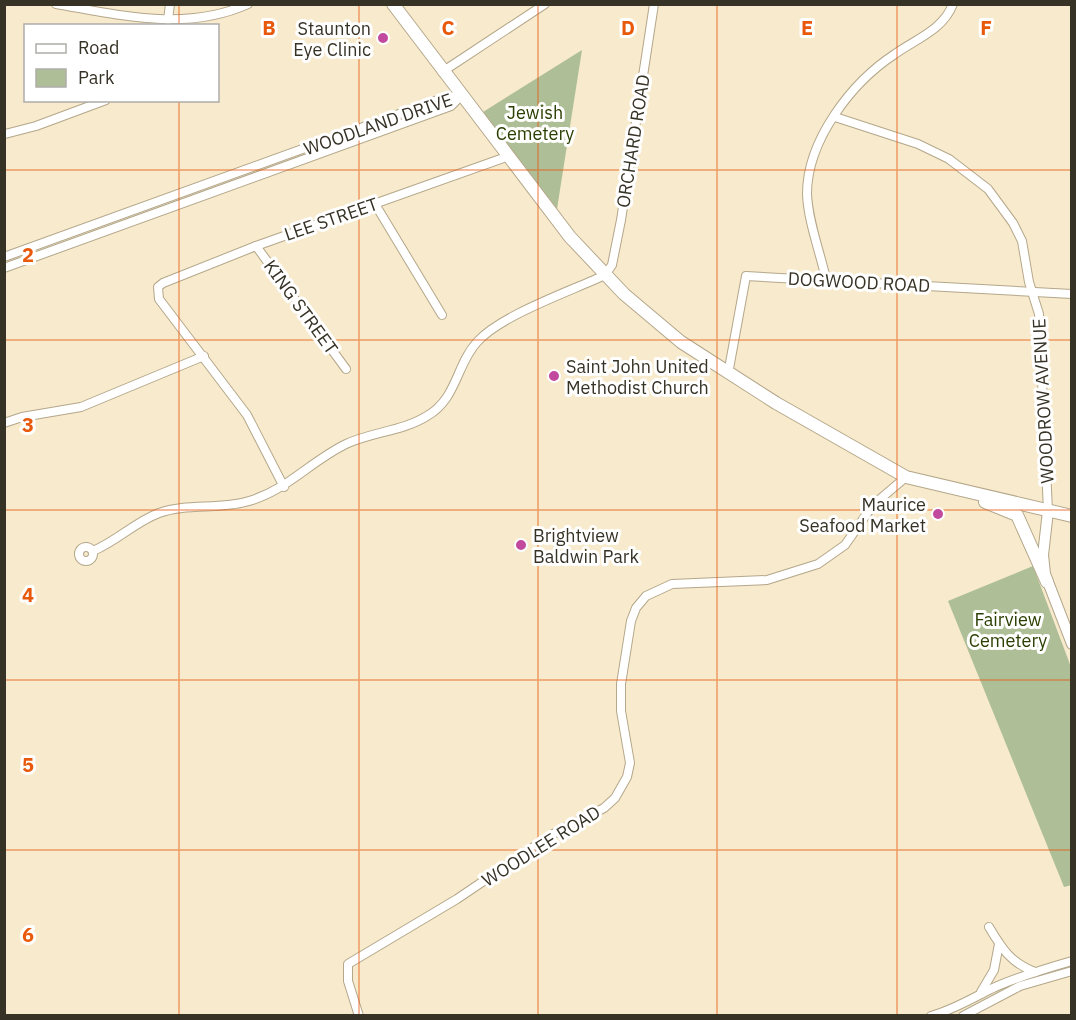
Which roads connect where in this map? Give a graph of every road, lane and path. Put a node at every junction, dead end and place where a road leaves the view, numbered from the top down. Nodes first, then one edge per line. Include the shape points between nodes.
1 (56, 4) edge
2 (170, 4) edge
3 (248, 4) edge
4 (393, 4) edge
5 (546, 4) edge
6 (654, 4) edge
7 (954, 4) edge
8 (164, 22) edge
9 (442, 72) junction
10 (461, 96) junction
11 (101, 102) edge
12 (835, 117) junction
13 (5, 134) edge
14 (509, 156) junction
15 (375, 204) junction
16 (256, 246) junction
17 (4, 257) edge
18 (4, 268) edge
19 (605, 274) junction
20 (826, 279) junction
21 (1034, 292) junction
22 (1071, 294) edge
23 (442, 315) dead end
24 (204, 356) junction
25 (346, 369) dead end
26 (728, 374) junction
27 (4, 423) edge
28 (906, 477) junction
29 (284, 487) junction
30 (951, 488) junction
31 (1048, 511) junction
32 (1071, 516) edge
33 (93, 551) dead end
34 (1047, 582) junction
35 (1071, 644) edge
36 (989, 927) dead end
37 (999, 943) junction
38 (1071, 961) edge
39 (1035, 971) junction
40 (1071, 971) edge
41 (1038, 981) junction
42 (977, 997) junction
43 (359, 1016) edge
44 (931, 1016) edge
45 (963, 1016) edge

1 - 8 street
2 - 8 street
3 - 8 street via 210,18
4 - 9 main road
5 - 9 street
6 - 19 street, ORCHARD ROAD via 621,220 612,265
7 - 12 street via 938,27 869,74
9 - 10 main road
10 - 14 main road
10 - 17 street, WOODLAND DRIVE via 446,97
10 - 18 street, WOODLAND DRIVE via 452,106
11 - 13 street
12 - 20 street via 814,157 807,193
12 - 21 street, WOODROW AVENUE via 922,145 977,179 998,201 1016,229
14 - 15 street, LEE STREET
14 - 19 main road via 570,237
15 - 16 street, LEE STREET
15 - 23 street
16 - 24 street, LEE STREET via 163,283 157,289 159,299
16 - 25 street, KING STREET
19 - 26 main road via 681,342
19 - 29 street via 483,336 469,352 451,393 429,416 346,444
20 - 21 street, DOGWOOD ROAD
20 - 26 street, DOGWOOD ROAD via 746,276
21 - 22 street, DOGWOOD ROAD
21 - 31 street, WOODROW AVENUE via 1042,352
24 - 27 street via 81,408
24 - 29 street via 252,422
26 - 28 main road
28 - 30 main road
28 - 43 street, WOODLEE ROAD via 873,505 845,545 818,564 767,580 679,583 646,596 631,621 621,684 621,711 630,763 615,798 348,964 348,981
29 - 33 street via 234,505 162,512
30 - 31 main road
30 - 34 main road via 1017,515
31 - 32 main road
31 - 34 street via 1043,555
34 - 35 street
36 - 37 street
37 - 39 street via 1011,959
37 - 42 street via 994,970
38 - 39 street
39 - 41 street
39 - 42 street
40 - 41 street
41 - 45 street via 1004,992
42 - 44 street

